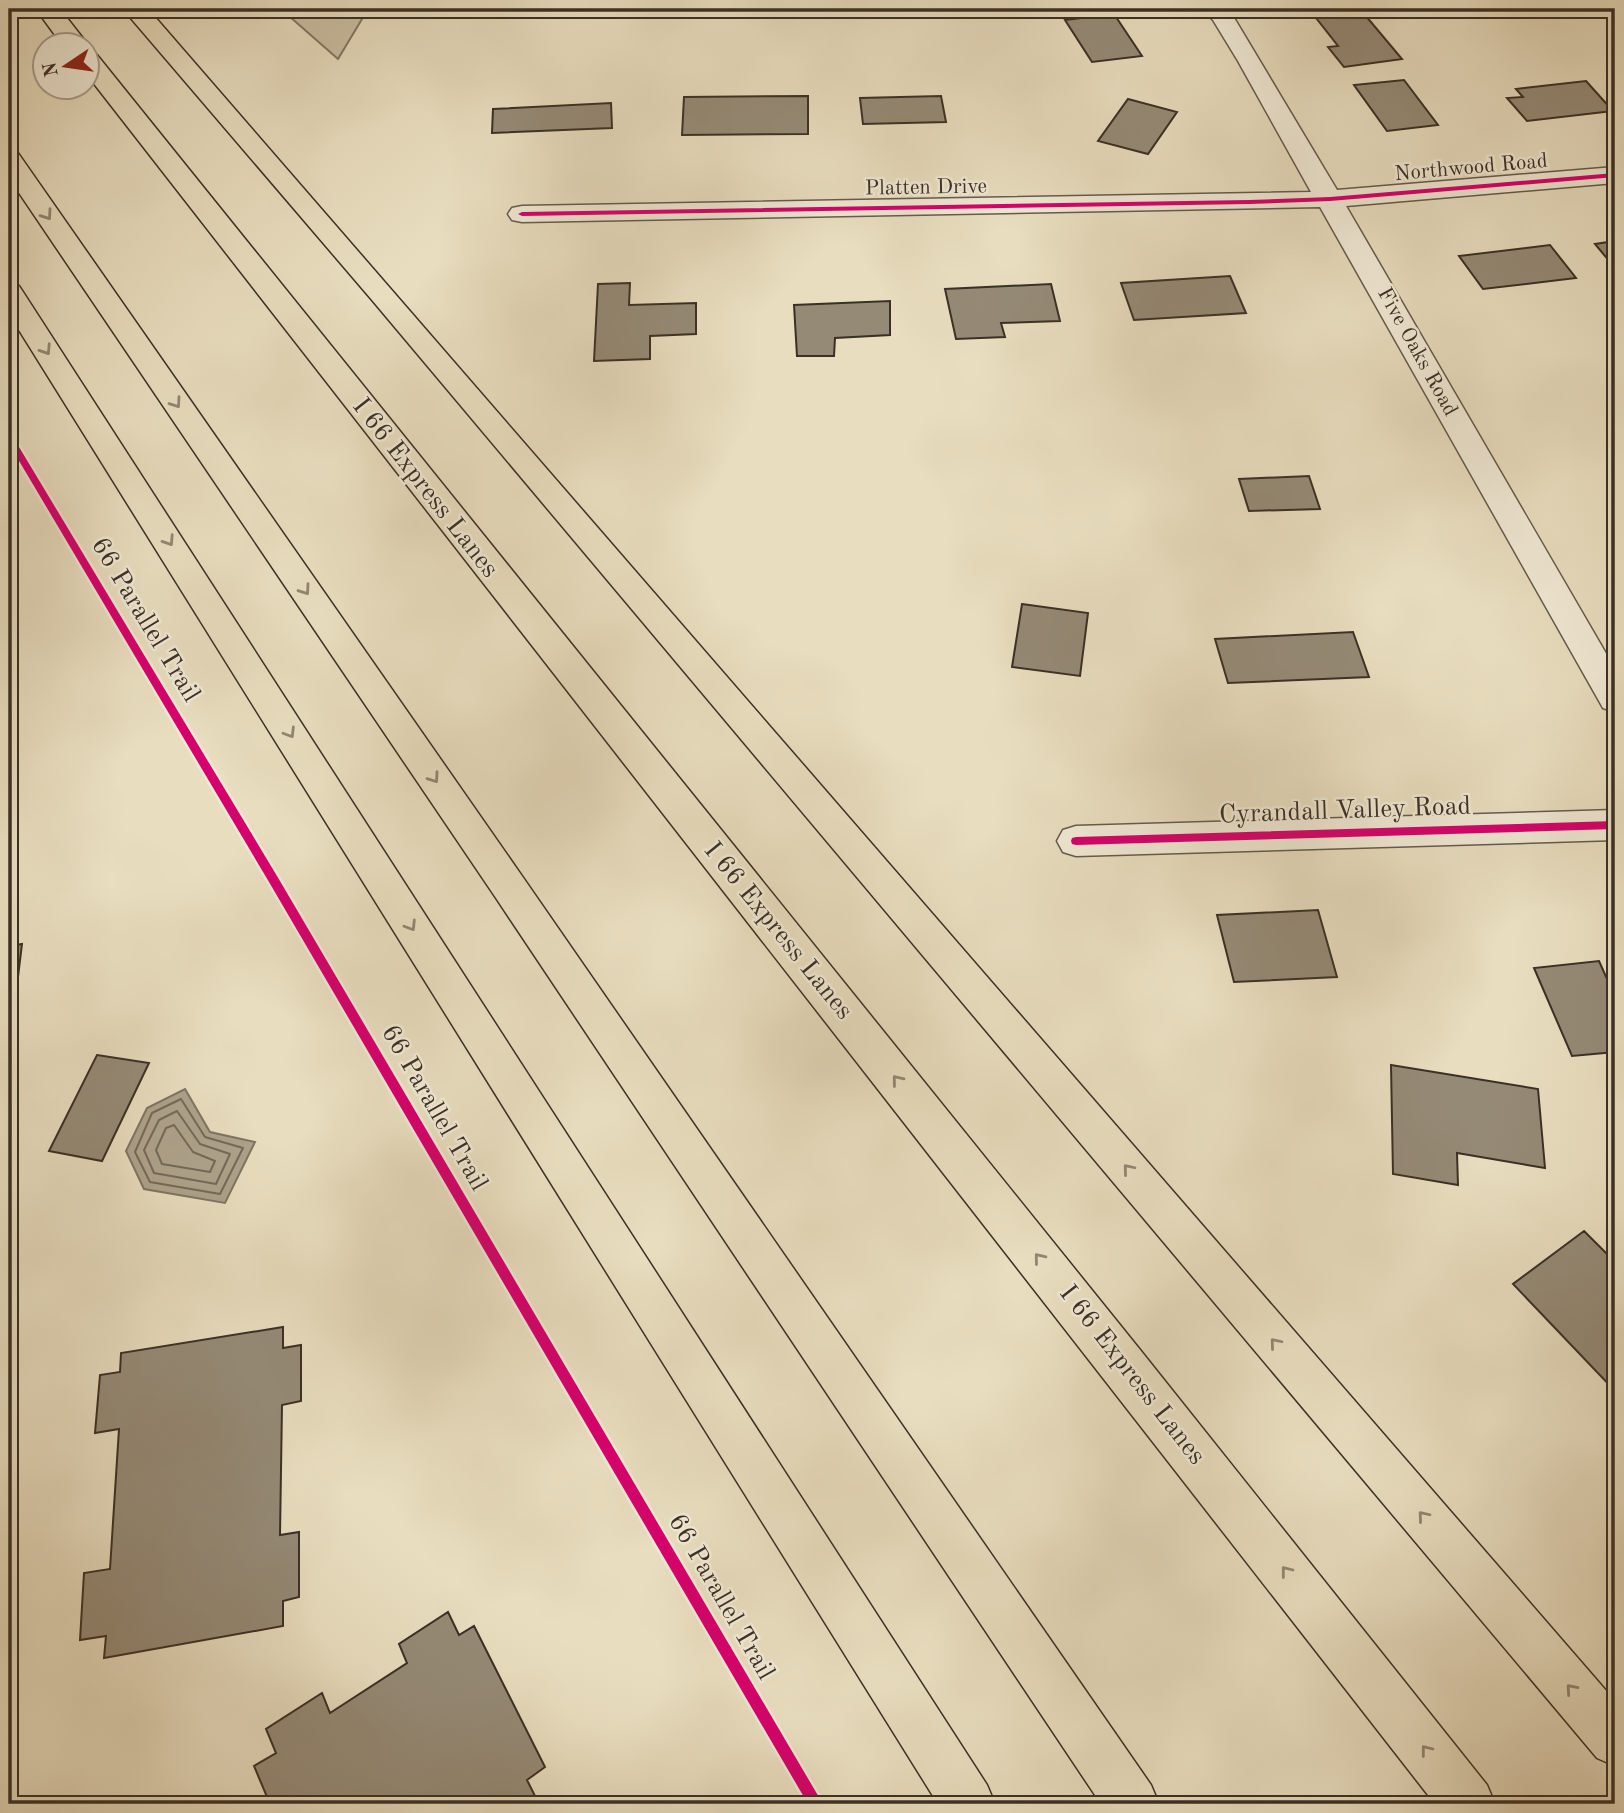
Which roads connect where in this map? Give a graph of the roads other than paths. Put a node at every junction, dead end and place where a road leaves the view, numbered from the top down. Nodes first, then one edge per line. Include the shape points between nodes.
1 (48, 9) edge
2 (135, 9) edge
3 (1214, 9) edge
4 (65, 32) edge
5 (102, 78) edge
6 (9, 159) edge
7 (1615, 175) edge
8 (1331, 199) junction
9 (522, 214) dead end
10 (9, 292) edge
11 (1615, 699) edge
12 (1615, 825) edge
13 (1076, 841) dead end
14 (1615, 1740) edge
15 (968, 1804) edge
16 (1132, 1804) edge
17 (1468, 1804) edge

1 - 4 highway
14 -> 2 highway
3 - 8 street, Five Oaks Road
17 -> 5 highway, I 66 Express Lanes via 1174,1426
6 -> 16 highway
7 - 8 street, Northwood Road
8 - 9 street, Platten Drive
8 - 11 street, Five Oaks Road
10 -> 15 highway
12 - 13 street, Cyrandall Valley Road

